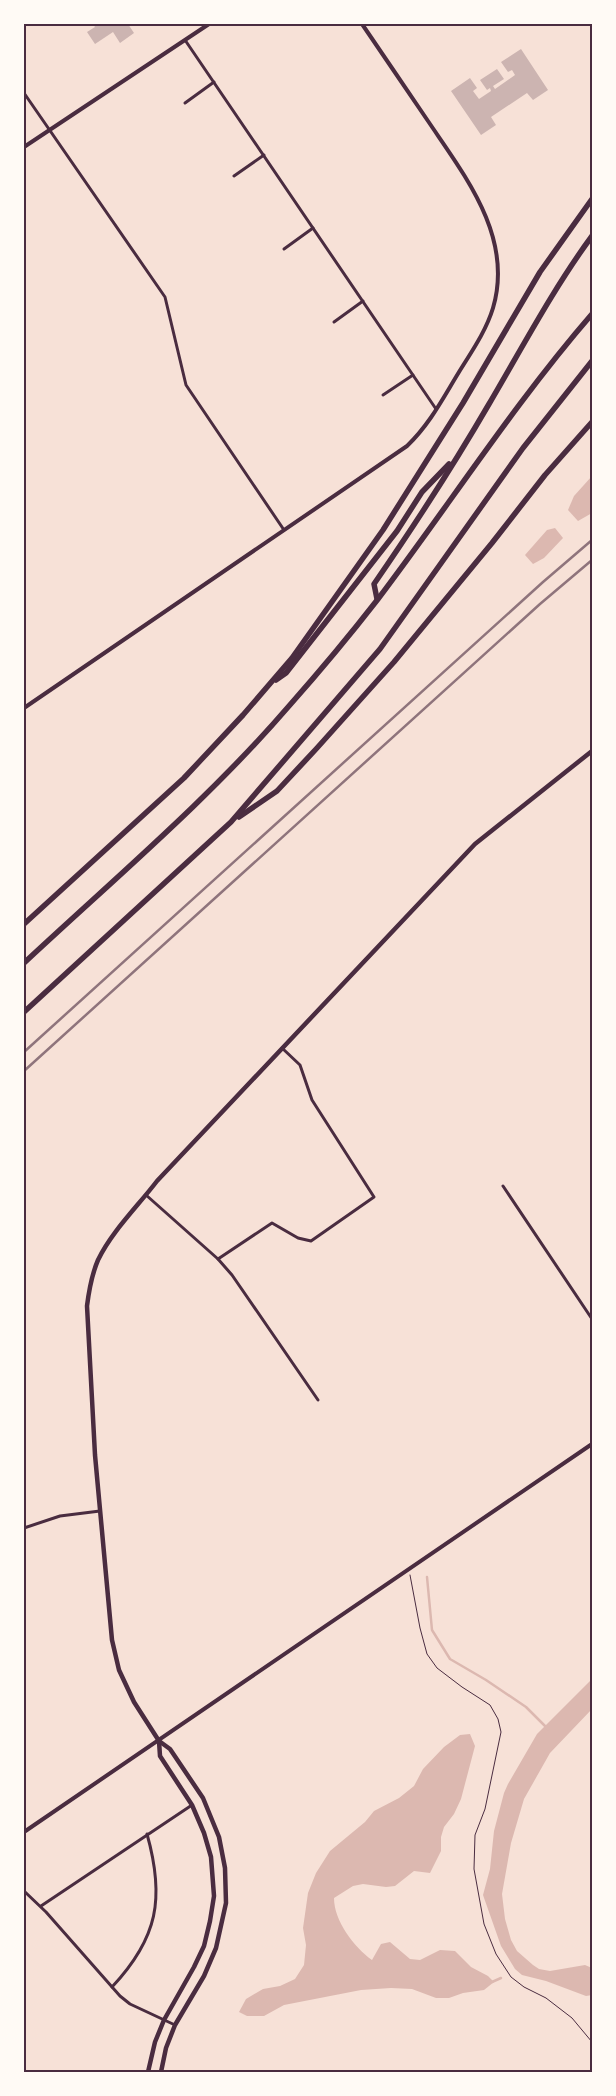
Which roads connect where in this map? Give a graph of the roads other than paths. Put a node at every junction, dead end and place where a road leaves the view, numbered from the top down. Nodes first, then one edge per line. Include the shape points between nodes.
1 (209, 24) edge
2 (362, 24) edge
3 (185, 40) junction
4 (214, 82) junction
5 (24, 93) edge
6 (185, 103) dead end
7 (49, 130) junction
8 (24, 147) edge
9 (264, 155) junction
10 (234, 176) dead end
11 (592, 199) edge
12 (313, 228) junction
13 (592, 236) edge
14 (284, 249) dead end
15 (363, 301) junction
16 (592, 314) edge
17 (334, 322) dead end
18 (592, 361) edge
19 (413, 375) junction
20 (384, 395) dead end
21 (437, 410) junction
22 (592, 422) edge
23 (459, 453) junction
24 (284, 530) junction
25 (377, 599) junction
26 (269, 685) junction
27 (24, 708) edge
28 (592, 751) edge
29 (231, 822) junction
30 (24, 924) edge
31 (24, 963) edge
32 (24, 1012) edge
33 (282, 1048) junction
34 (503, 1186) dead end
35 (146, 1195) junction
36 (218, 1259) junction
37 (592, 1319) edge
38 (318, 1400) dead end
39 (592, 1444) edge
40 (100, 1511) junction
41 (24, 1528) edge
42 (159, 1741) junction
43 (192, 1805) junction
44 (24, 1832) edge
45 (147, 1834) junction
46 (24, 1891) edge
47 (40, 1906) junction
48 (112, 1987) junction
49 (164, 2020) junction
50 (175, 2025) junction
51 (148, 2072) edge
52 (161, 2072) edge

1 - 3 street
2 - 21 street via 482,204 496,250 493,307 478,341
3 - 4 street
3 - 7 street
4 - 6 street
4 - 9 street
5 - 7 street
7 - 8 street
7 - 24 street via 165,297 186,384
9 - 10 street
9 - 12 street
11 - 26 highway via 540,272 383,530 292,658
12 - 14 street
12 - 15 street
13 - 23 highway via 558,286
15 - 17 street
15 - 19 street
16 - 25 highway via 519,404
18 - 29 highway via 523,448 380,649
19 - 20 street
19 - 21 street
21 - 24 street via 407,446
22 - 29 highway via 544,475 394,662 317,748 277,791
23 - 25 highway via 374,584
23 - 26 highway via 422,492 396,531 286,673
24 - 27 street
25 - 31 highway via 251,749
26 - 30 highway via 184,778
28 - 33 main road via 475,844
29 - 32 highway
33 - 35 main road
33 - 36 street via 300,1065 312,1100 374,1197 311,1241 298,1238 272,1223
34 - 37 street
35 - 36 street
35 - 40 main road via 98,1260 89,1291
36 - 38 street via 247,1295
39 - 42 street
40 - 41 street via 60,1516
40 - 42 main road via 112,1640 134,1702
42 - 43 main road via 160,1756
42 - 44 street
42 - 50 main road via 170,1749 209,1810 221,1846 226,1878 224,1915 216,1948 204,1976
43 - 45 street
43 - 49 main road via 211,1857 213,1909 199,1957
45 - 47 street
45 - 48 street via 157,1880 154,1917 146,1938 125,1973
46 - 47 street
47 - 48 street
48 - 49 street via 130,2004
49 - 50 street
49 - 51 main road
50 - 52 main road

